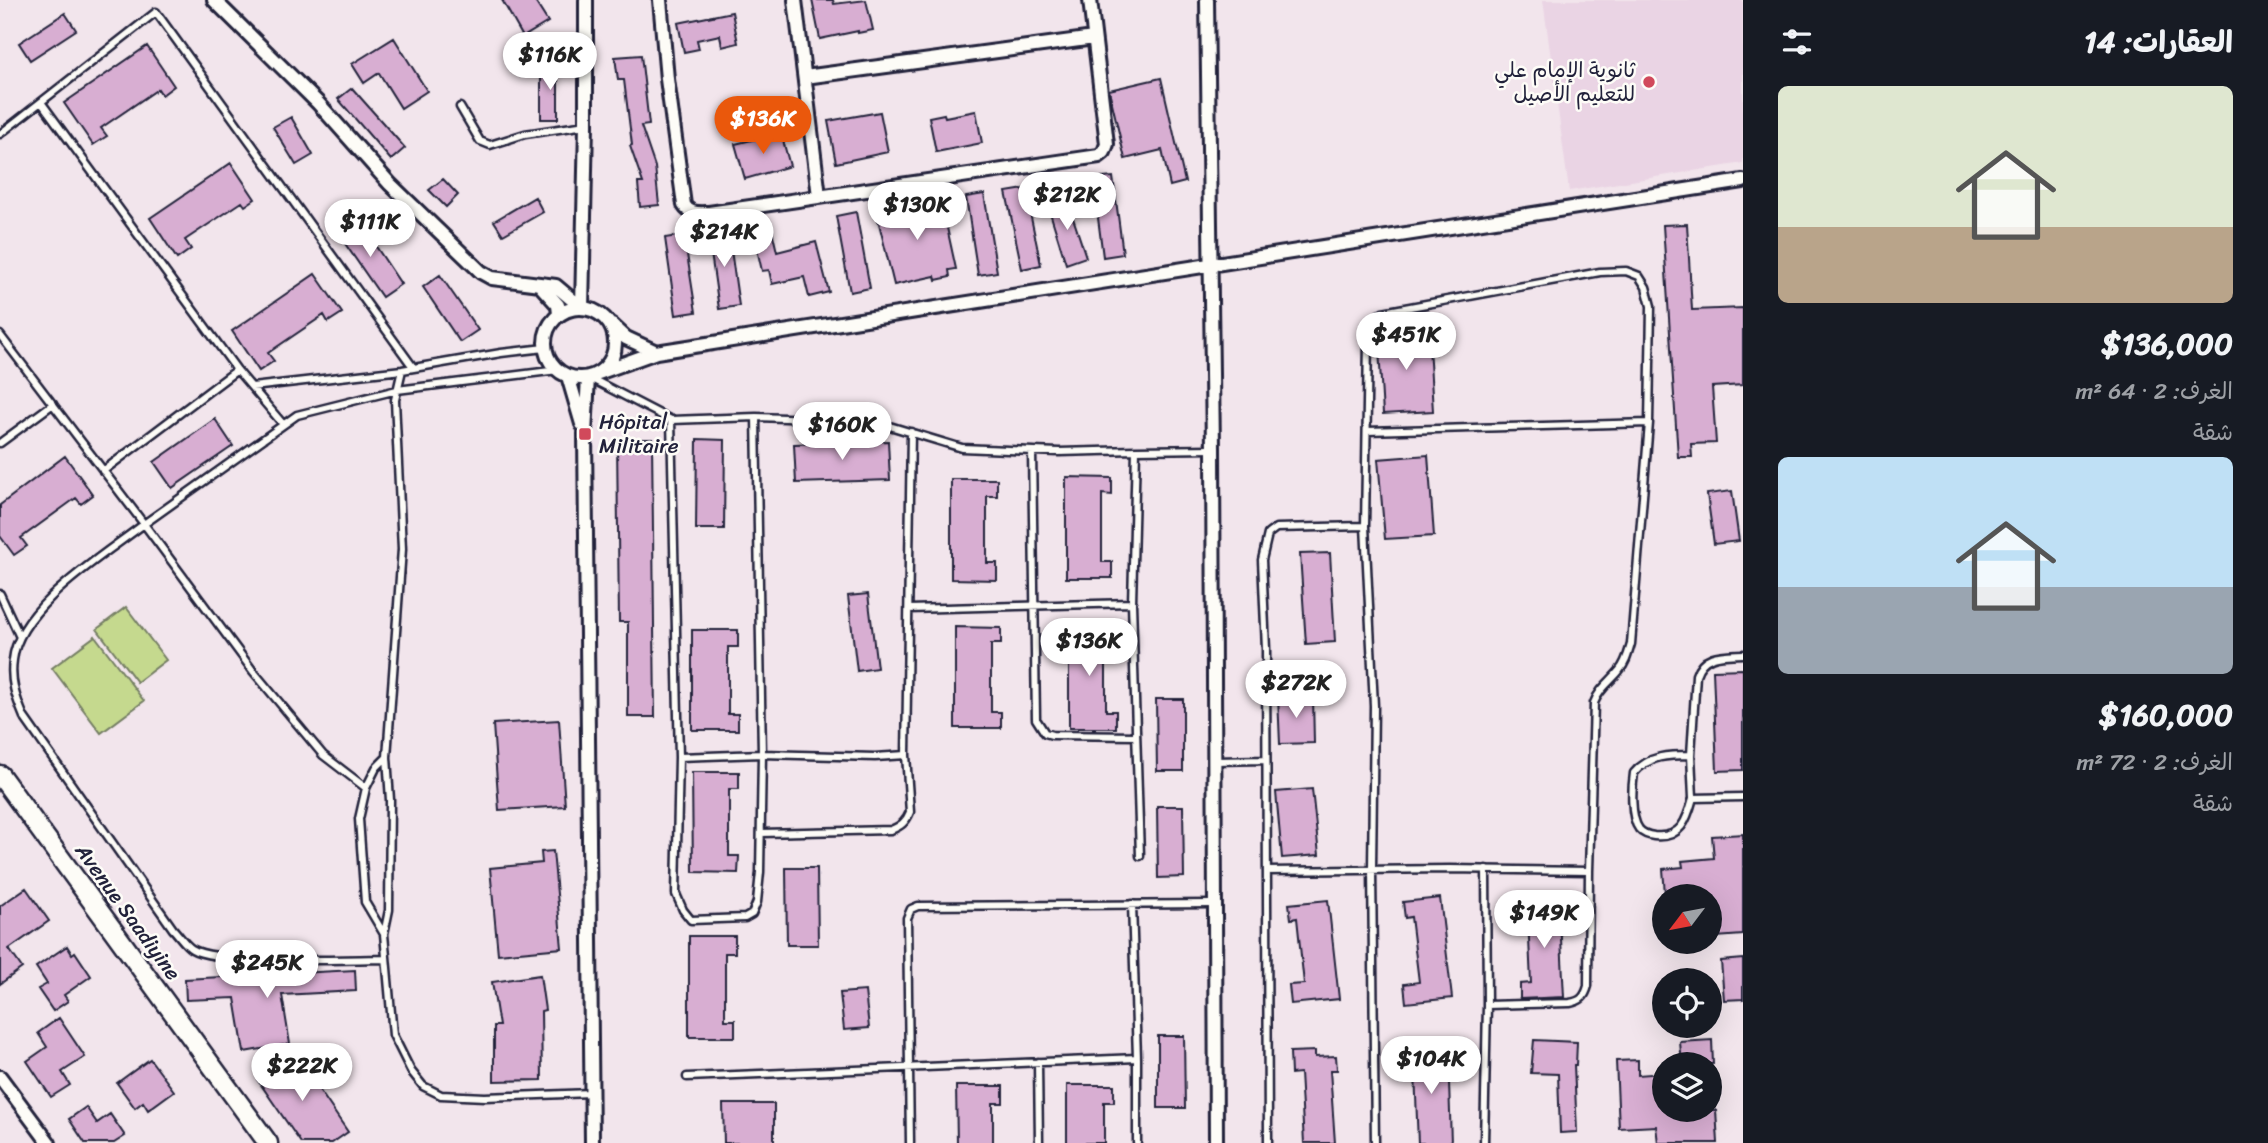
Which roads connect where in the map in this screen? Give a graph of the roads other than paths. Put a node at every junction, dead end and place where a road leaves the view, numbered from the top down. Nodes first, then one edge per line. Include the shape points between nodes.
1 (214, 0) edge
2 (586, 0) edge
3 (660, 0) edge
4 (795, 0) edge
5 (1090, 0) edge
6 (1207, 0) edge
7 (1094, 38) junction
8 (805, 78) junction
9 (41, 102) junction
10 (460, 107) dead end
11 (586, 125) junction
12 (0, 134) edge
13 (1743, 181) edge
14 (819, 196) junction
15 (1209, 264) junction
16 (539, 283) junction
17 (582, 308) junction
18 (559, 314) junction
19 (605, 318) junction
20 (0, 335) edge
21 (545, 348) junction
22 (656, 352) junction
23 (413, 367) junction
24 (237, 370) junction
25 (402, 370) junction
26 (563, 373) junction
27 (593, 375) junction
28 (251, 387) junction
29 (397, 390) junction
30 (53, 404) junction
31 (756, 417) junction
32 (671, 420) junction
33 (282, 423) junction
34 (1649, 423) junction
35 (1367, 431) junction
36 (911, 432) junction
37 (585, 434) junction
38 (0, 443) edge
39 (1213, 449) junction
40 (1032, 450) junction
41 (1136, 450) junction
42 (103, 471) junction
43 (144, 524) junction
44 (1366, 526) junction
45 (0, 594) edge
46 (1132, 603) junction
47 (1034, 605) junction
48 (909, 609) junction
49 (19, 635) junction
50 (1743, 654) edge
51 (1136, 736) junction
52 (762, 754) junction
53 (906, 755) junction
54 (1691, 755) junction
55 (387, 757) junction
56 (678, 757) junction
57 (1265, 760) junction
58 (1213, 761) junction
59 (0, 775) edge
60 (366, 788) junction
61 (1743, 797) edge
62 (1693, 798) junction
63 (761, 833) junction
64 (1140, 856) dead end
65 (1371, 869) junction
66 (1486, 869) junction
67 (1267, 871) junction
68 (1588, 871) junction
69 (1132, 904) junction
70 (1213, 904) junction
71 (384, 934) junction
72 (386, 959) junction
73 (1488, 1005) junction
74 (1137, 1058) junction
75 (1038, 1062) junction
76 (909, 1067) junction
77 (687, 1076) dead end
78 (0, 1077) edge
79 (591, 1093) junction
80 (48, 1143) edge
81 (268, 1143) edge
82 (592, 1143) edge
83 (910, 1143) edge
84 (1039, 1143) edge
85 (1137, 1143) edge
86 (1216, 1143) edge
87 (1268, 1143) edge
88 (1375, 1143) edge
89 (1484, 1143) edge

1 - 16 street via 470,263 492,278
2 - 11 street
3 - 14 street via 667,79 688,210 709,213
4 - 8 street
5 - 7 street
6 - 15 street
7 - 8 street
7 - 14 street via 1107,144 1099,156
8 - 14 street
9 - 12 lane
9 - 23 lane via 156,12
9 - 24 lane
10 - 11 lane via 480,141 490,145 525,134
11 - 17 street
13 - 15 street
15 - 22 street
15 - 39 street
16 - 17 street via 556,286
16 - 18 street via 558,305
17 - 18 street
17 - 19 street
18 - 21 street via 547,329
19 - 22 street via 626,338
19 - 27 street via 614,334 614,352 605,368
20 - 30 lane
21 - 23 lane
21 - 26 street
22 - 27 street
23 - 25 lane
24 - 28 lane
24 - 42 lane
25 - 28 lane
25 - 29 lane
26 - 27 street
26 - 29 lane
26 - 37 street
27 - 32 lane
27 - 37 street
28 - 33 lane
29 - 33 lane via 297,415
29 - 55 lane via 402,549
30 - 38 lane
30 - 42 lane
31 - 32 lane
31 - 36 lane via 873,421
31 - 52 lane
32 - 56 lane
33 - 43 lane
34 - 35 lane
34 - 35 lane via 1651,306 1639,276 1626,271 1383,312 1369,325
34 - 68 lane via 1630,644 1627,659 1594,703
35 - 44 lane
36 - 40 lane via 962,448
36 - 48 lane
37 - 79 street
39 - 41 lane
39 - 58 street
40 - 41 lane
40 - 47 lane
41 - 46 lane
42 - 43 lane
43 - 49 lane via 45,601
43 - 60 lane via 253,671 323,755
44 - 57 lane via 1276,528 1268,534 1262,560
44 - 65 lane via 1374,706
45 - 49 lane
46 - 47 lane
46 - 51 lane
47 - 48 lane
47 - 51 lane via 1036,719 1040,727 1052,735
48 - 53 lane
49 - 72 lane via 13,689 24,717 173,929 192,949 243,958
50 - 54 lane via 1714,656 1699,666
51 - 64 lane
52 - 53 lane
52 - 56 lane
52 - 63 lane
53 - 63 lane via 910,812 899,826 891,830
54 - 62 lane
54 - 62 lane via 1660,756 1636,770 1637,824 1646,835 1669,836 1687,820
55 - 60 lane
55 - 71 lane via 390,910
56 - 63 lane via 676,894 691,919 752,914 757,902
57 - 58 lane
57 - 67 lane
58 - 70 street
59 - 81 main road, Avenue Saadiyine
60 - 71 lane via 359,819 365,902
61 - 62 lane
65 - 66 lane
65 - 67 lane
65 - 88 lane
66 - 68 lane
66 - 73 lane
67 - 87 lane
68 - 73 lane via 1585,996 1570,1003
69 - 70 lane
69 - 74 lane
69 - 76 lane via 911,909 907,918
70 - 86 street
71 - 72 lane
72 - 79 lane via 393,1034 423,1086 441,1095 485,1097
73 - 89 lane
74 - 75 lane
74 - 85 lane
75 - 76 lane
75 - 84 lane
76 - 77 lane
76 - 83 lane
78 - 80 street
79 - 82 street

